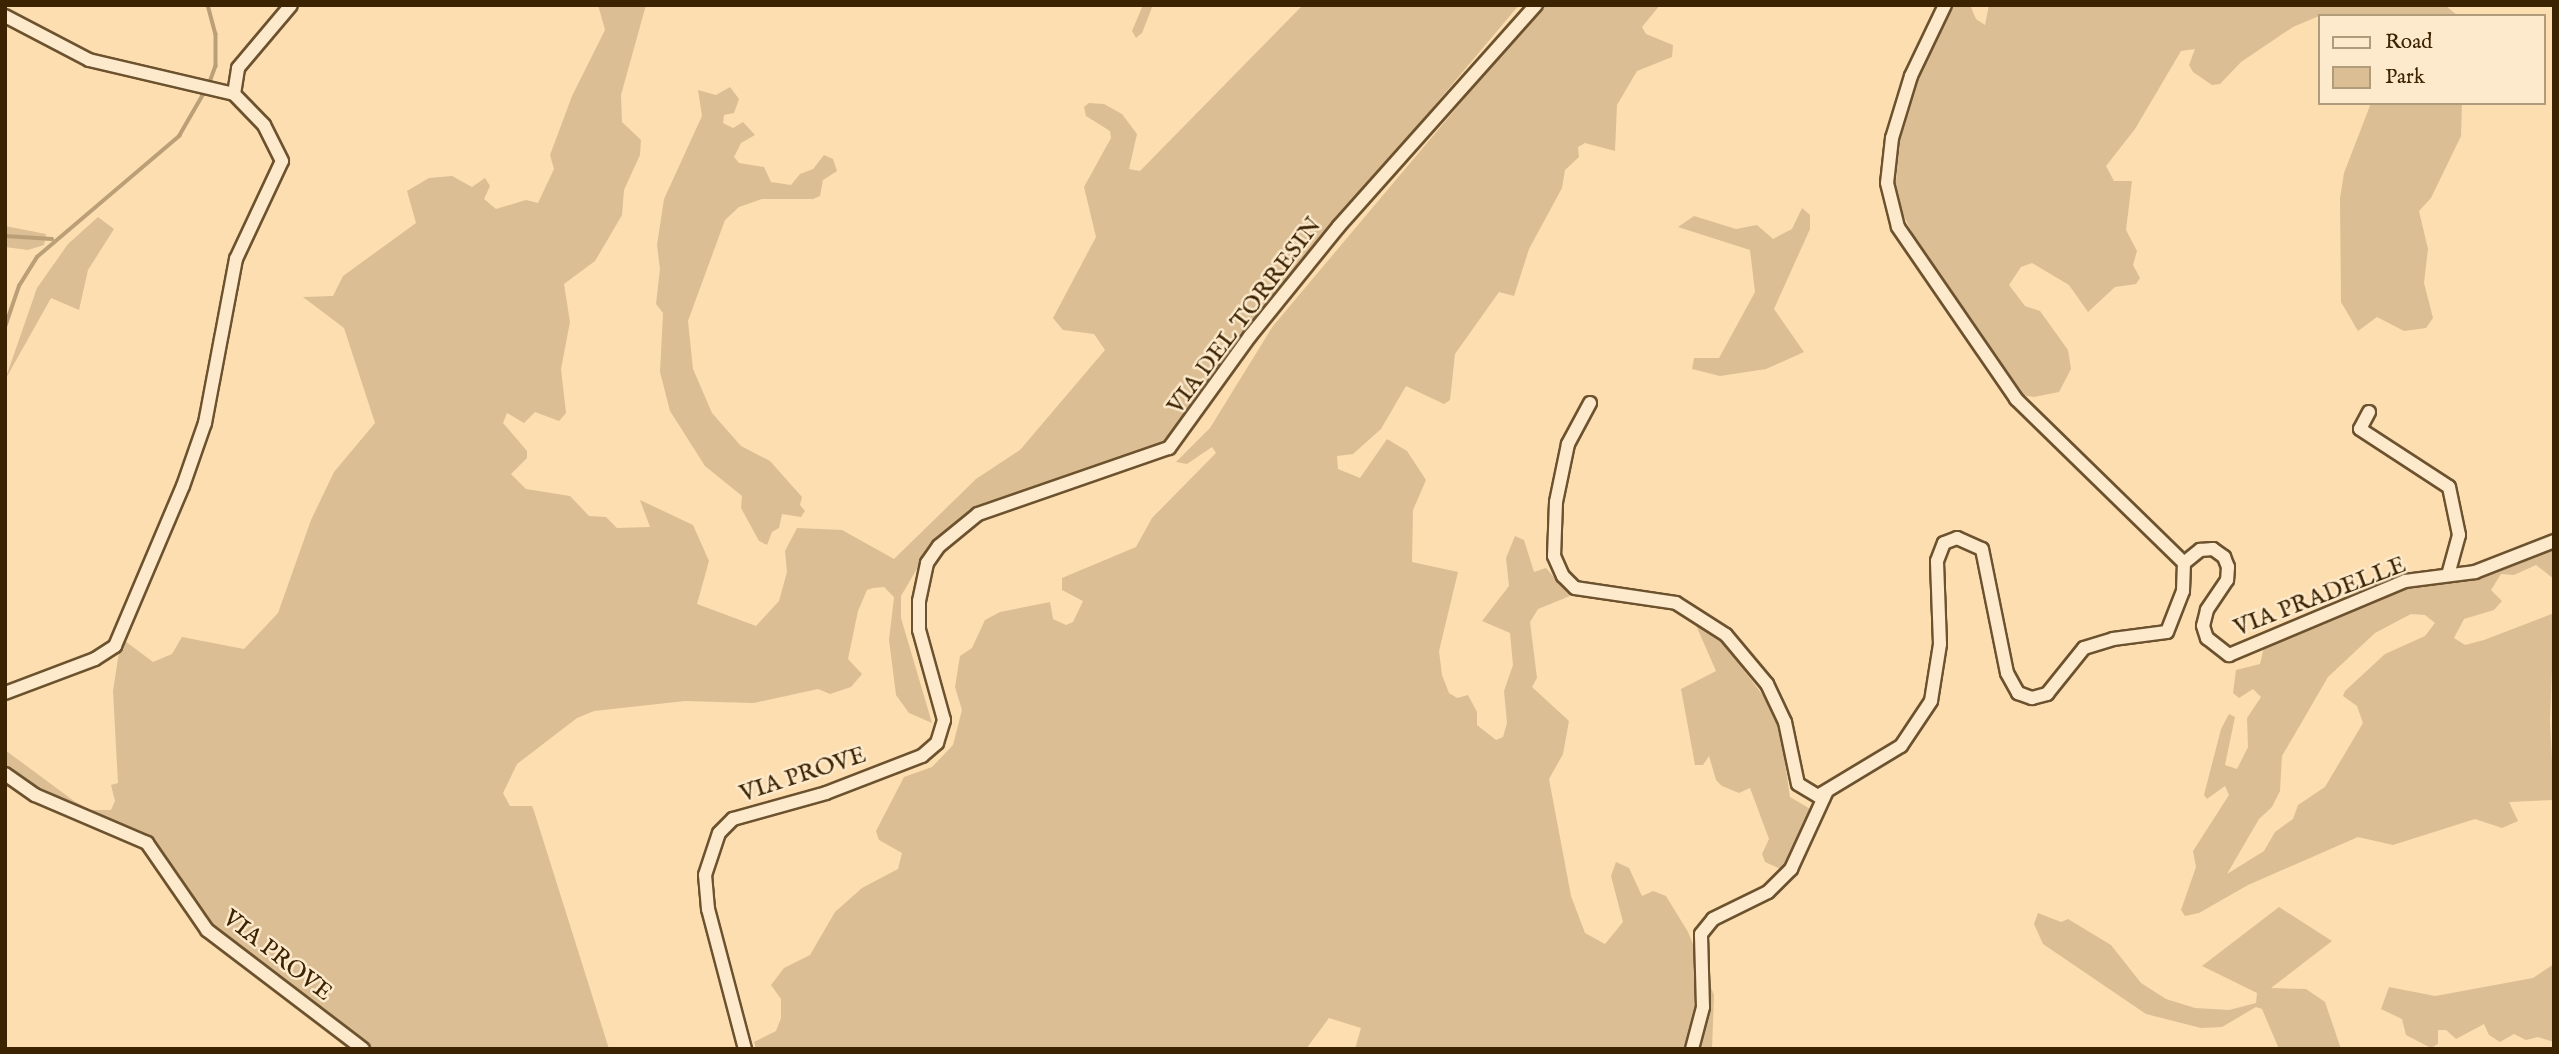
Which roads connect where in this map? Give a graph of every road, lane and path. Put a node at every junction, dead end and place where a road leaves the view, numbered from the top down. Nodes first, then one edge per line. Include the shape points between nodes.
1 (292, 5) edge
2 (1536, 5) edge
3 (1945, 5) edge
4 (5, 16) edge
5 (230, 93) junction
6 (1590, 403) dead end
7 (2369, 412) dead end
8 (2554, 541) edge
9 (928, 563) joint
10 (2184, 563) junction
11 (2448, 575) junction
12 (5, 693) edge
13 (5, 774) edge
14 (1826, 793) junction
15 (363, 1049) edge
16 (745, 1049) edge
17 (1692, 1049) edge

1 - 5 street via 237,68
2 - 9 street, VIA DEL TORRESIN via 1339,226 1250,336 1169,449 978,514 939,546
3 - 10 street via 1911,76 1892,138 1887,183 1898,227 2016,399
4 - 5 street via 89,60
5 - 12 street via 264,125 282,161 236,259 205,423 183,486 115,646 95,659
6 - 14 street via 1568,444 1554,515 1554,556 1563,576 1575,588 1676,603 1726,635 1778,704 1798,784 1810,794
7 - 11 street via 2360,429 2449,486 2459,535
8 - 11 street, VIA PRADELLE via 2475,572
9 - 16 street, VIA PROVE via 919,601 919,630 944,720 937,743 922,756 826,793 733,819 711,848 705,875 708,909
10 - 11 street, VIA PRADELLE via 2200,550 2213,549 2224,557 2227,580 2207,610 2203,625 2207,638 2229,655 2404,581
10 - 14 street via 2183,591 2167,632 2084,648 2047,694 2032,698 2018,694 2007,673 1982,549 1957,538 1944,543 1937,561 1940,644 1931,701 1901,746
13 - 15 street, VIA PROVE via 35,795 146,844 207,930
14 - 17 street via 1791,869 1768,892 1713,919 1702,934 1698,950 1703,1007

